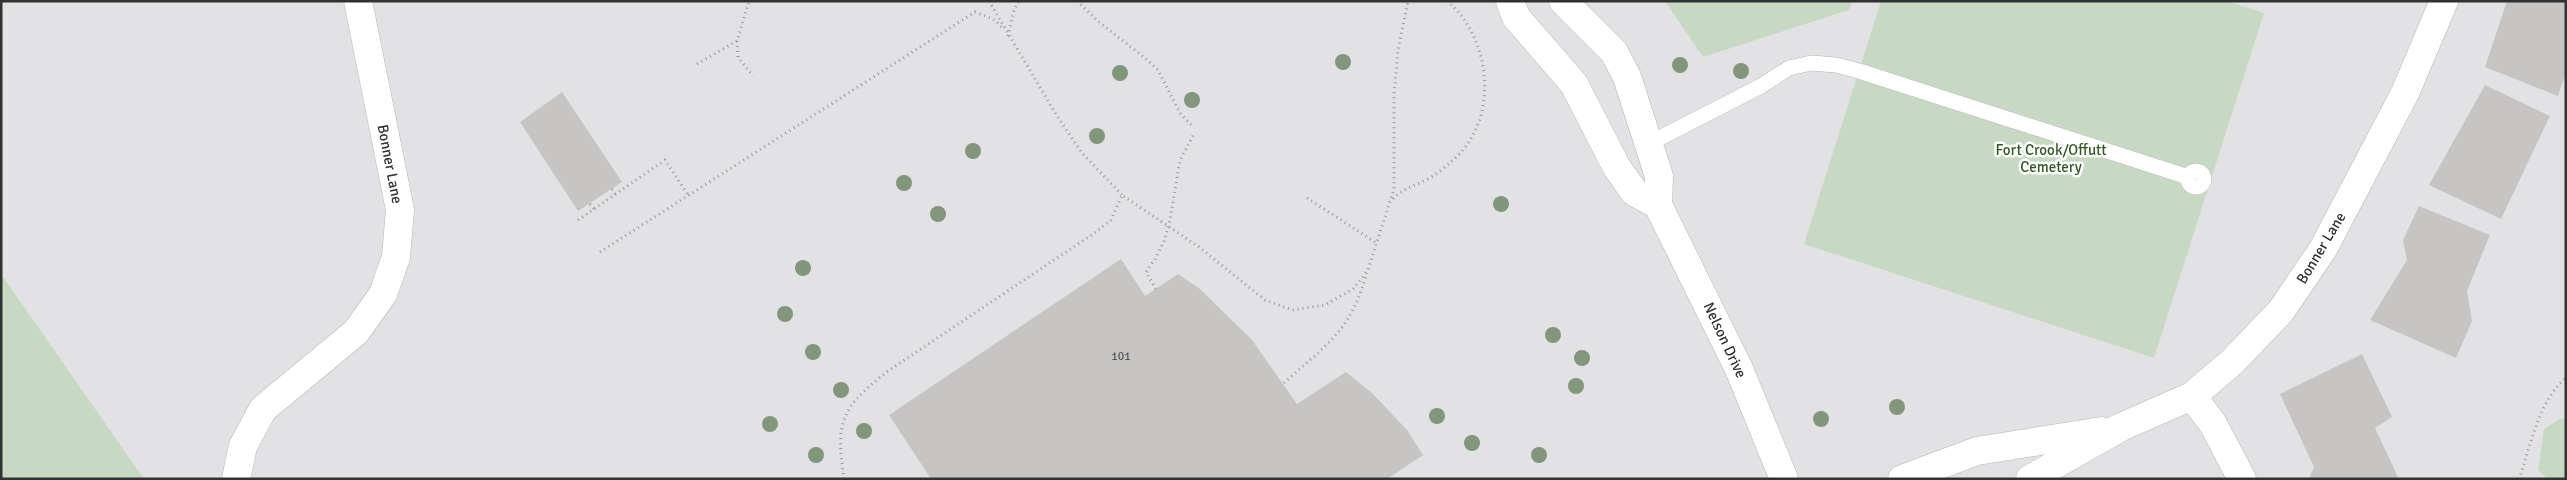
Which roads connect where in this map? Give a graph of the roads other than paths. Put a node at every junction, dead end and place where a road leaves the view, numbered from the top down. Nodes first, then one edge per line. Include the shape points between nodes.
1 (358, 1) edge
2 (1510, 1) edge
3 (1562, 1) edge
4 (2444, 1) edge
5 (1648, 144) junction
6 (2188, 177) dead end
7 (1658, 205) junction
8 (2192, 396) junction
9 (2121, 428) junction
10 (236, 479) edge
11 (1784, 479) edge
12 (1902, 479) edge
13 (2030, 479) edge
14 (2242, 479) edge

1 - 10 street, Bonner Lane via 400,210 396,257 383,294 356,332 263,409 242,446
2 - 7 street via 1516,17 1574,84 1616,166 1634,192
3 - 5 street, Nelson Drive via 1614,52 1627,77
4 - 8 street, Bonner Lane via 2405,93 2323,250 2281,310 2232,362
5 - 6 lane via 1761,86 1789,68 1811,63 1859,71
5 - 7 street, Nelson Drive via 1658,176
7 - 11 street, Nelson Drive via 1740,369
8 - 9 street, Bonner Lane
8 - 14 street via 2212,424
9 - 12 street, Bonner Lane via 1977,452
9 - 13 street, Bonner Lane

